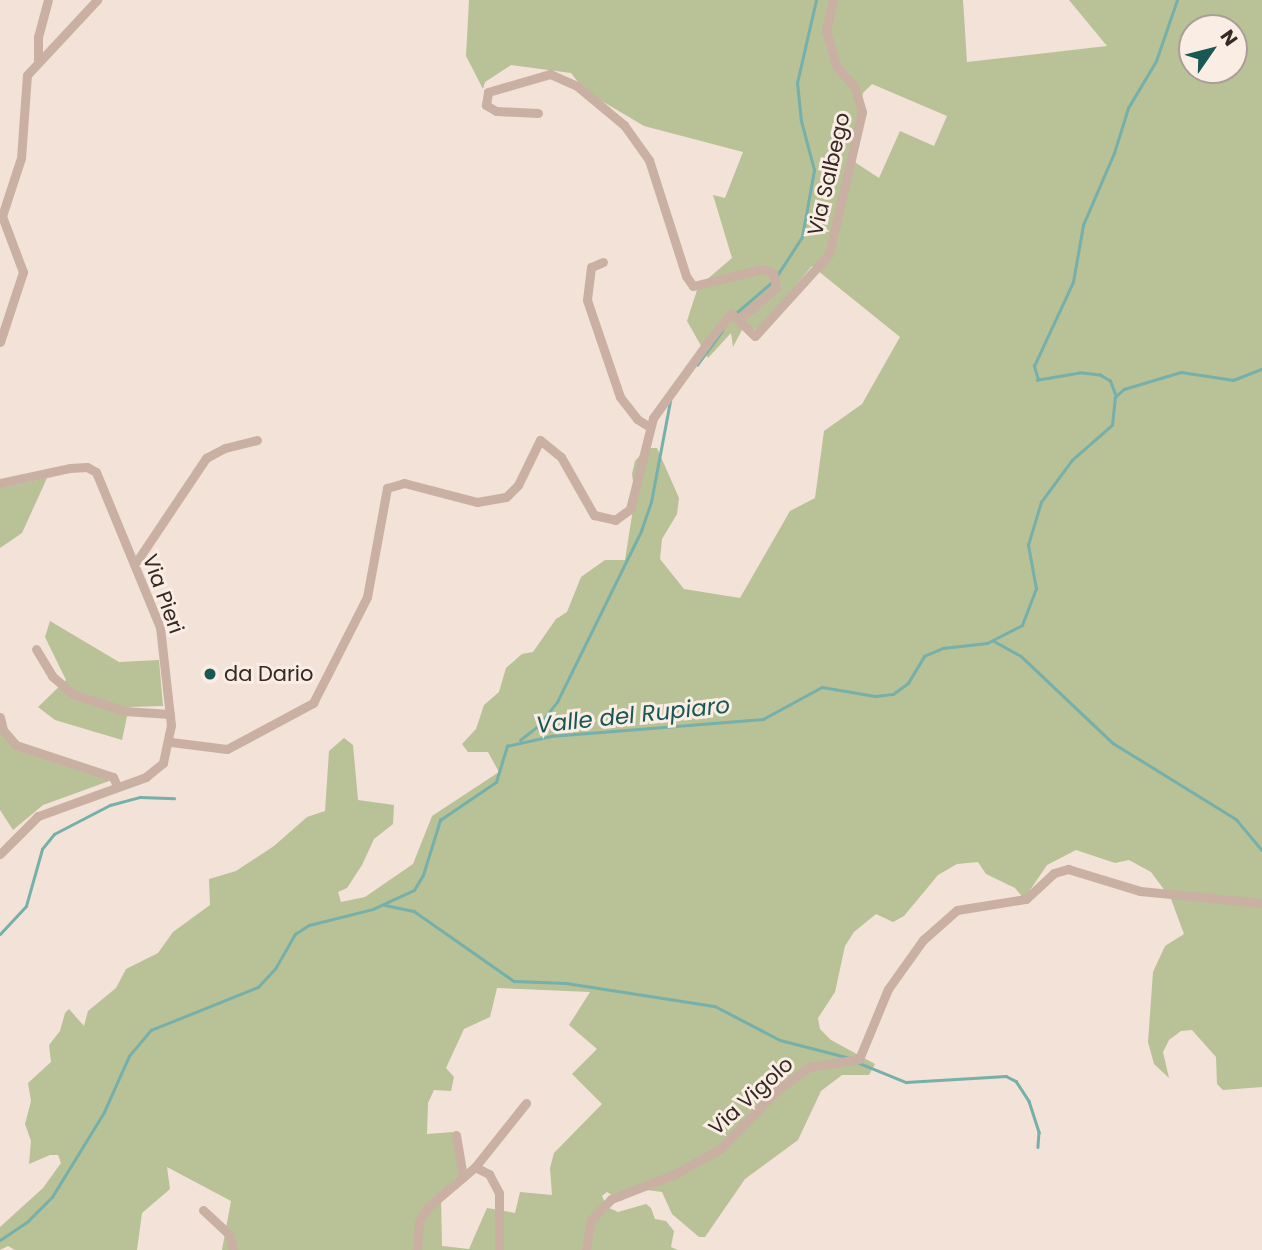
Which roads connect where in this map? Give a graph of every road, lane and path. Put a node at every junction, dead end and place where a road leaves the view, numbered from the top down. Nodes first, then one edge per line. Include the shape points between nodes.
1 (48, 0) edge
2 (97, 0) edge
3 (833, 0) edge
4 (38, 62) junction
5 (538, 113) dead end
6 (603, 262) dead end
7 (735, 316) junction
8 (0, 342) edge
9 (650, 427) junction
10 (257, 440) dead end
11 (0, 483) edge
12 (135, 564) junction
13 (36, 649) dead end
14 (170, 714) junction
15 (0, 717) edge
16 (171, 742) junction
17 (117, 786) junction
18 (0, 854) edge
19 (1262, 903) edge
20 (526, 1103) dead end
21 (456, 1135) dead end
22 (475, 1167) junction
23 (463, 1177) junction
24 (203, 1210) dead end
25 (233, 1250) edge
26 (417, 1250) edge
27 (499, 1250) edge
28 (586, 1250) edge

1 - 4 street via 38,37
2 - 4 street
3 - 7 street, Via Salbego via 826,30 836,65 855,88 862,112 829,254 755,336
4 - 8 street via 27,75 21,158 2,216 23,272
5 - 7 street via 496,111 486,105 488,92 550,74 577,86 624,125 649,160 685,276 693,286 762,269 775,277 763,302
6 - 9 street via 591,267 587,300 620,397 637,419
7 - 9 street via 677,382
9 - 16 street via 630,509 615,520 594,515 561,457 540,440 518,485 506,497 477,502 404,483 387,488 367,597 313,702 227,749
10 - 12 street via 206,458
11 - 12 street, Via Pieri via 87,467 96,472
12 - 14 street, Via Pieri via 160,627
13 - 14 street via 52,676 73,694 124,711
14 - 16 street, Via Pieri
15 - 17 street via 3,730 16,745 113,777
16 - 17 street via 163,763 146,777
17 - 18 street via 38,816
19 - 28 street, Via Vigolo via 1140,891 1068,869 1054,873 1026,899 957,910 923,940 888,989 859,1059 809,1067 777,1090 720,1149 675,1174 611,1199 591,1220
20 - 22 street
21 - 23 street
22 - 23 street
22 - 27 street via 489,1174 499,1193
23 - 26 street via 428,1207 419,1222
24 - 25 street via 229,1234

